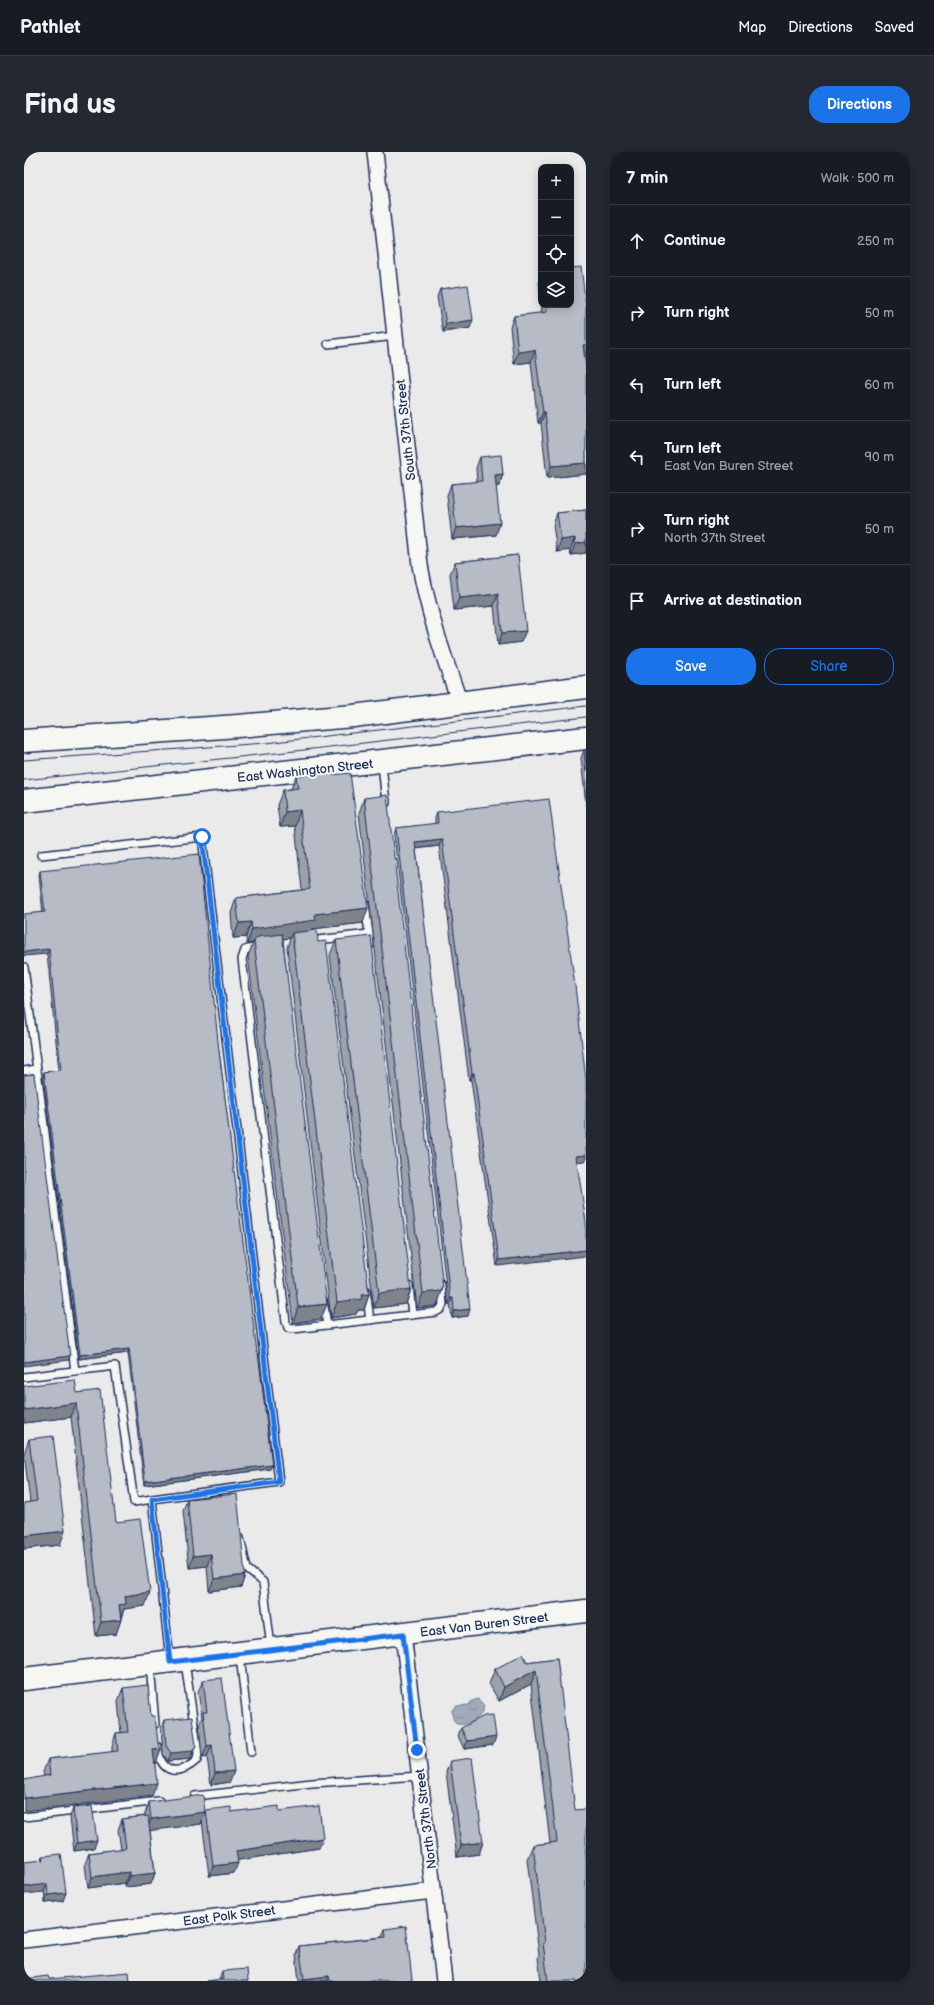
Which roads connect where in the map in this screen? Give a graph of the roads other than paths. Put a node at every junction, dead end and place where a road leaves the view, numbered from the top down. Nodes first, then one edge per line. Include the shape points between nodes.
1 (375, 152) edge
2 (395, 336) junction
3 (328, 344) dead end
4 (586, 687) edge
5 (460, 703) junction
6 (586, 738) edge
7 (24, 741) edge
8 (382, 762) junction
9 (24, 801) edge
10 (386, 809) edge
11 (41, 855) dead end
12 (364, 894) edge
13 (369, 934) junction
14 (323, 939) junction
15 (302, 941) edge
16 (266, 946) edge
17 (324, 947) edge
18 (371, 950) edge
19 (24, 967) edge
20 (37, 1069) junction
21 (24, 1071) edge
22 (408, 1275) edge
23 (365, 1280) edge
24 (440, 1281) edge
25 (323, 1293) edge
26 (412, 1315) junction
27 (370, 1320) junction
28 (326, 1325) junction
29 (75, 1371) junction
30 (24, 1377) edge
31 (152, 1499) junction
32 (240, 1537) edge
33 (586, 1611) edge
34 (403, 1634) junction
35 (271, 1649) junction
36 (240, 1654) junction
37 (168, 1663) junction
38 (24, 1679) edge
39 (251, 1752) dead end
40 (420, 1776) junction
41 (187, 1797) edge
42 (164, 1800) edge
43 (24, 1817) edge
44 (433, 1891) junction
45 (24, 1940) edge
46 (444, 1981) edge

1 - 2 street, South 37th Street
2 - 3 lane
2 - 5 street, South 37th Street via 426,600
4 - 5 main road
5 - 7 main road via 238,726
6 - 8 main road, East Washington Street
8 - 9 main road, East Washington Street via 349,769
8 - 10 lane
11 - 31 lane via 202,837 279,1482
12 - 13 lane
13 - 14 lane
13 - 18 lane
14 - 15 lane
14 - 17 lane
16 - 28 lane via 245,950 242,959 286,1322 288,1328 293,1329
19 - 20 lane
20 - 21 lane
20 - 29 lane
22 - 26 lane
23 - 27 lane
24 - 26 lane via 443,1304 441,1309
25 - 28 lane
26 - 27 lane
27 - 28 lane
29 - 30 lane
29 - 31 lane via 115,1366 134,1502
31 - 37 lane
32 - 35 lane via 247,1569 263,1582
33 - 34 main road, East Van Buren Street
34 - 35 main road, East Van Buren Street
34 - 40 street, North 37th Street
35 - 36 main road, East Van Buren Street
36 - 37 main road, East Van Buren Street
36 - 39 lane
37 - 37 lane via 157,1738 158,1756 168,1769 179,1771 191,1766 197,1760 198,1752
37 - 38 main road, East Van Buren Street
40 - 41 lane via 312,1783
40 - 44 street, North 37th Street
42 - 43 lane
44 - 45 street, East Polk Street
44 - 46 street, North 37th Street

